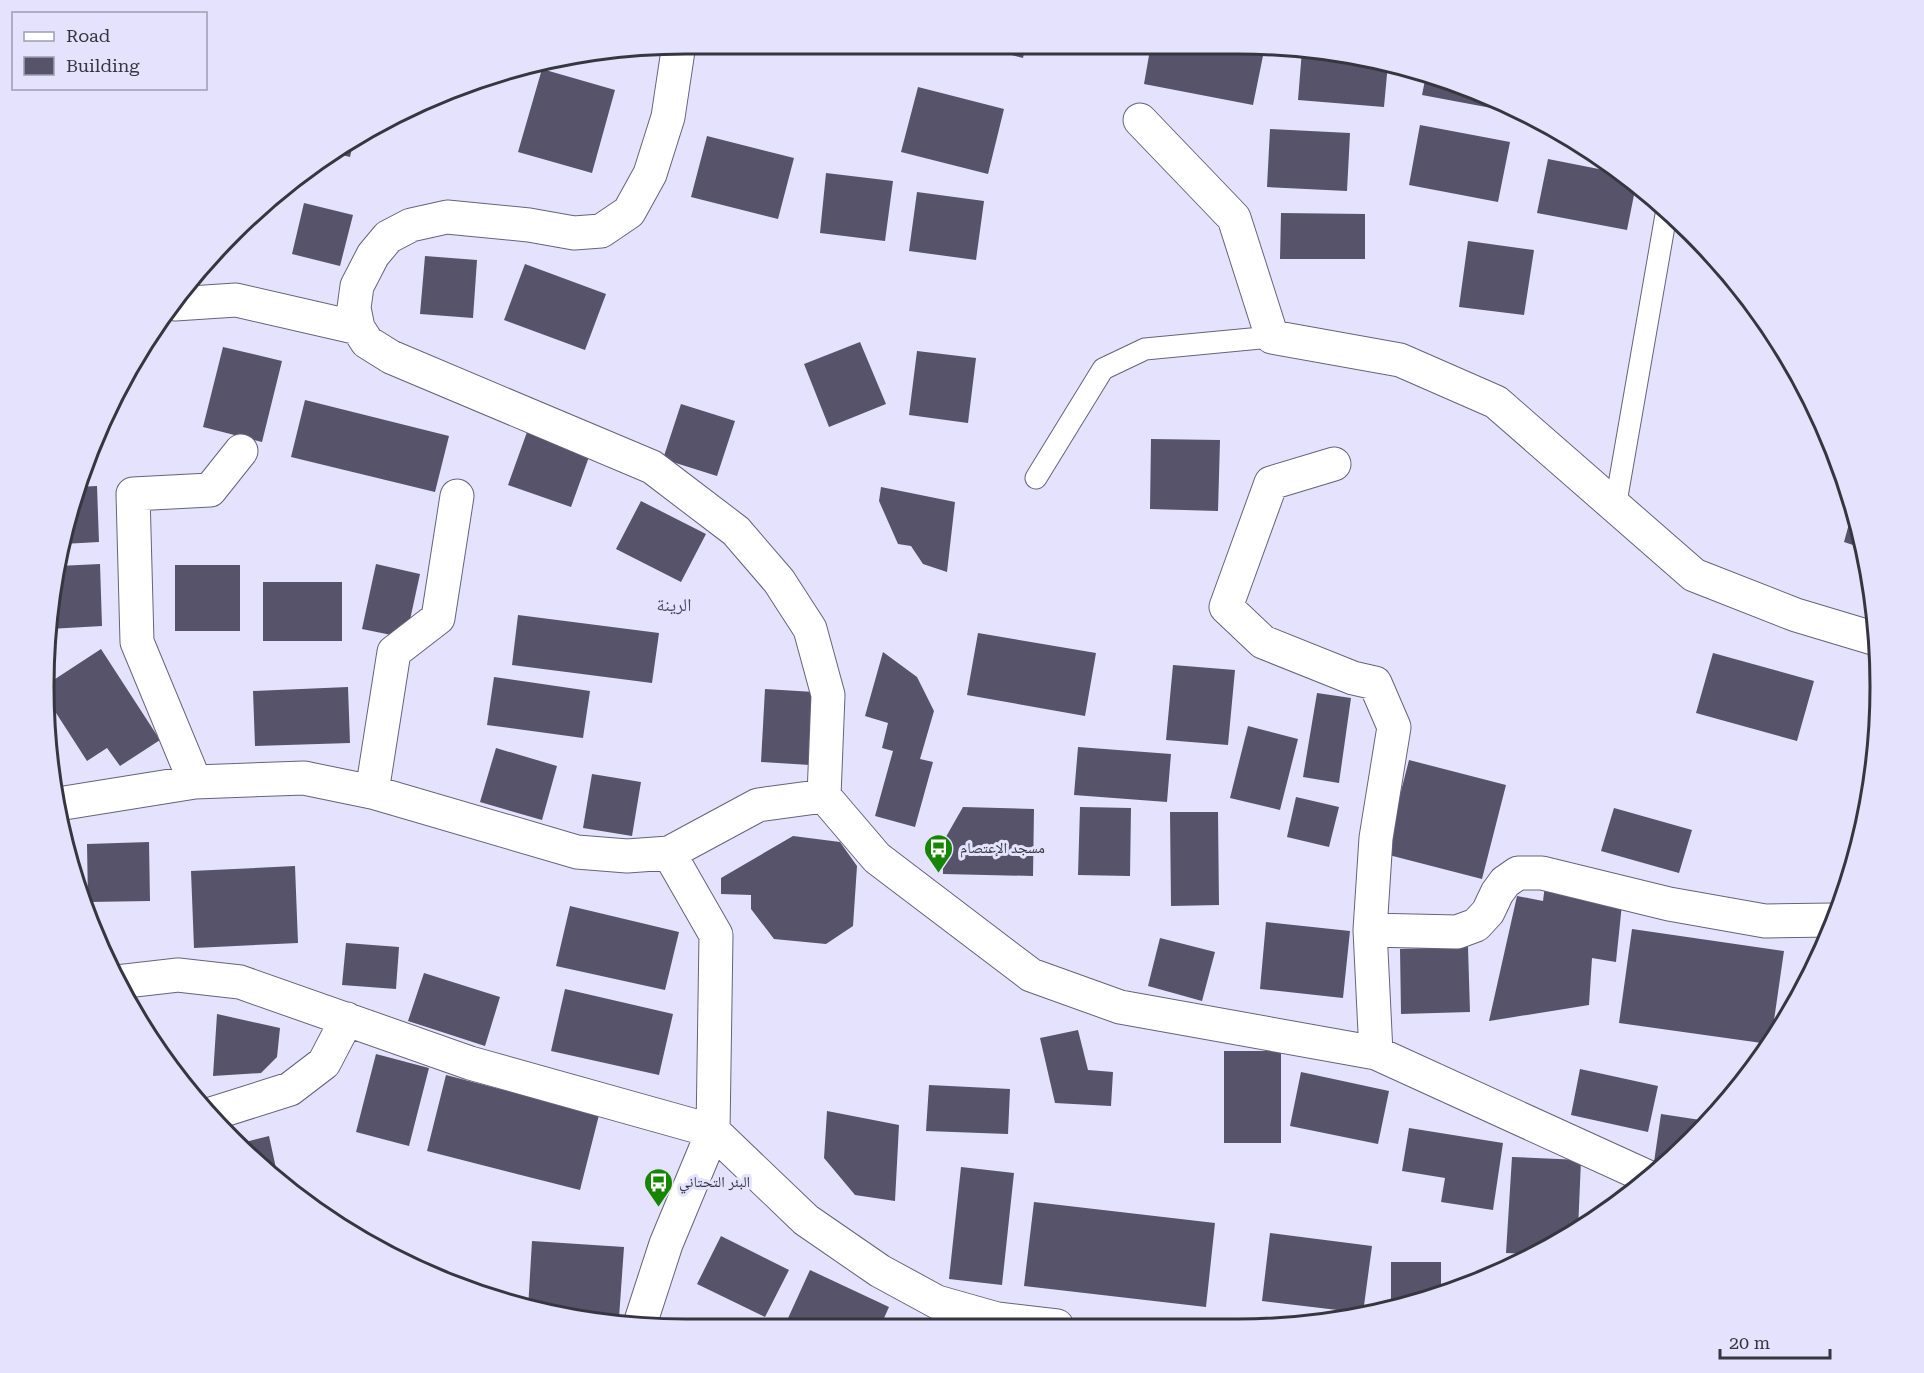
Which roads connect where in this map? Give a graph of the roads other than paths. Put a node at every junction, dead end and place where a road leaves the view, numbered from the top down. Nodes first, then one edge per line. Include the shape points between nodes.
1 (677, 54) edge
2 (1140, 120) dead end
3 (1665, 220) edge
4 (183, 303) edge
5 (358, 328) junction
6 (1272, 337) junction
7 (241, 451) dead end
8 (1335, 464) dead end
9 (1036, 478) dead end
10 (457, 496) dead end
11 (1615, 508) junction
12 (1868, 637) edge
13 (195, 782) junction
14 (372, 792) junction
15 (824, 796) junction
16 (65, 803) edge
17 (669, 853) junction
18 (1825, 920) edge
19 (1370, 930) junction
20 (127, 981) edge
21 (346, 1019) junction
22 (1376, 1053) junction
23 (218, 1112) edge
24 (714, 1131) junction
25 (1641, 1174) edge
26 (642, 1318) edge
27 (997, 1319) edge

1 - 5 street via 665,126 650,174 629,212 601,231 574,233 447,217 411,225 388,237 367,266 357,286 354,308
2 - 6 street via 1234,218
3 - 11 lane
4 - 5 street via 236,300
5 - 15 street via 367,342 391,357 652,467 736,531 779,581 810,629 828,695
6 - 9 lane via 1145,349 1103,369
6 - 11 street via 1400,360 1496,402
7 - 13 street via 210,490 132,494 137,642
8 - 19 street via 1271,483 1226,607 1263,642 1374,683 1394,727 1376,838
10 - 14 street via 438,618 394,652
11 - 12 street via 1694,575 1796,615
13 - 14 street via 304,778
13 - 16 street
14 - 17 street via 578,852 627,856
15 - 17 street via 758,805
15 - 22 street via 877,858 1031,975 1120,1007
17 - 24 street via 716,935
18 - 19 street via 1765,921 1669,904 1542,873 1518,873 1505,882 1476,925 1457,932
19 - 22 street
20 - 21 street via 178,975 240,982
21 - 23 street via 324,1063 290,1089
21 - 24 street via 470,1063
22 - 25 street
24 - 26 street via 666,1244
24 - 27 street via 806,1220 880,1271 937,1302

